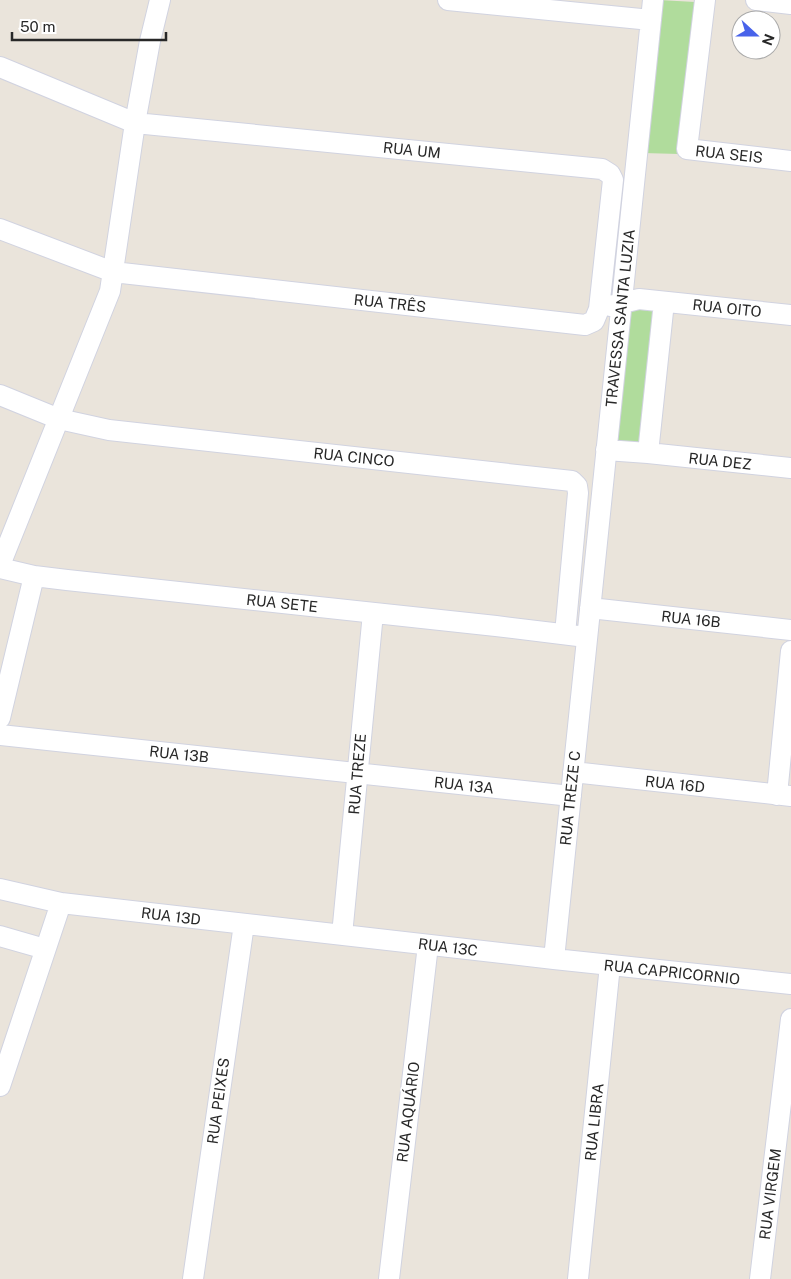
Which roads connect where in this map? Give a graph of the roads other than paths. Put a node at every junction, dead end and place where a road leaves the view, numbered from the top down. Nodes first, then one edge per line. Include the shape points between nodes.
1 (160, 0) edge
2 (448, 0) edge
3 (653, 0) edge
4 (705, 0) edge
5 (756, 0) edge
6 (791, 4) edge
7 (651, 20) junction
8 (0, 67) edge
9 (135, 122) junction
10 (791, 161) edge
11 (614, 180) junction
12 (634, 182) junction
13 (0, 229) edge
14 (113, 272) junction
15 (664, 302) junction
16 (622, 303) junction
17 (599, 309) junction
18 (791, 315) edge
19 (0, 395) edge
20 (59, 418) junction
21 (606, 450) junction
22 (648, 453) junction
23 (791, 468) edge
24 (0, 567) edge
25 (34, 576) junction
26 (590, 608) junction
27 (373, 613) junction
28 (791, 630) edge
29 (565, 634) junction
30 (587, 637) junction
31 (791, 650) edge
32 (0, 718) edge
33 (0, 735) edge
34 (573, 772) junction
35 (358, 773) junction
36 (571, 796) junction
37 (784, 796) edge
38 (0, 889) edge
39 (61, 903) junction
40 (244, 924) junction
41 (342, 935) junction
42 (0, 936) edge
43 (428, 945) junction
44 (45, 949) junction
45 (554, 960) junction
46 (610, 965) junction
47 (791, 984) edge
48 (791, 1019) edge
49 (0, 1086) edge
50 (193, 1279) edge
51 (389, 1279) edge
52 (578, 1279) edge
53 (760, 1279) edge

1 - 9 street
2 - 7 street
3 - 7 street, TRAVESSA SANTA LUZIA
4 - 10 street, RUA SEIS via 687,149
5 - 6 street
7 - 12 street, TRAVESSA SANTA LUZIA
8 - 9 street, RUA UM
9 - 11 street, RUA UM via 602,169 607,170
9 - 14 street
11 - 12 street
11 - 17 street
12 - 16 street, TRAVESSA SANTA LUZIA
13 - 14 street, RUA TRÊS
14 - 17 street, RUA TRÊS via 585,325 594,321
14 - 20 street via 110,291
15 - 16 street, RUA OITO via 639,299
15 - 18 street, RUA OITO
15 - 22 street
16 - 17 street, RUA OITO
16 - 21 street, TRAVESSA SANTA LUZIA
19 - 20 street, RUA CINCO
20 - 24 street, RUA SETE
20 - 29 street, RUA CINCO via 109,430 572,481 578,493
21 - 22 street, RUA DEZ
21 - 26 street, TRAVESSA SANTA LUZIA
22 - 23 street, RUA DEZ
24 - 25 street, RUA SETE
25 - 27 street, RUA SETE
25 - 32 street
26 - 28 street, RUA 16B
26 - 30 street, TRAVESSA SANTA LUZIA
27 - 29 street, RUA SETE
27 - 35 street, RUA TREZE
29 - 30 street, RUA SETE
30 - 34 street, RUA TREZE C
31 - 37 street
33 - 35 street, RUA 13B
34 - 36 street, RUA TREZE C
34 - 37 street, RUA 16D
35 - 36 street, RUA 13A
35 - 41 street, RUA TREZE
36 - 45 street, RUA TREZE C
38 - 39 street, RUA 13D
39 - 40 street, RUA 13D
39 - 44 street
40 - 41 street, RUA 13D
40 - 50 street, RUA PEIXES
41 - 43 street, RUA 13C
42 - 44 street
43 - 45 street, RUA 13C
43 - 51 street, RUA AQUÁRIO
44 - 49 street
45 - 46 street, RUA CAPRICORNIO
46 - 47 street, RUA CAPRICORNIO
46 - 52 street, RUA LIBRA
48 - 53 street, RUA VIRGEM

